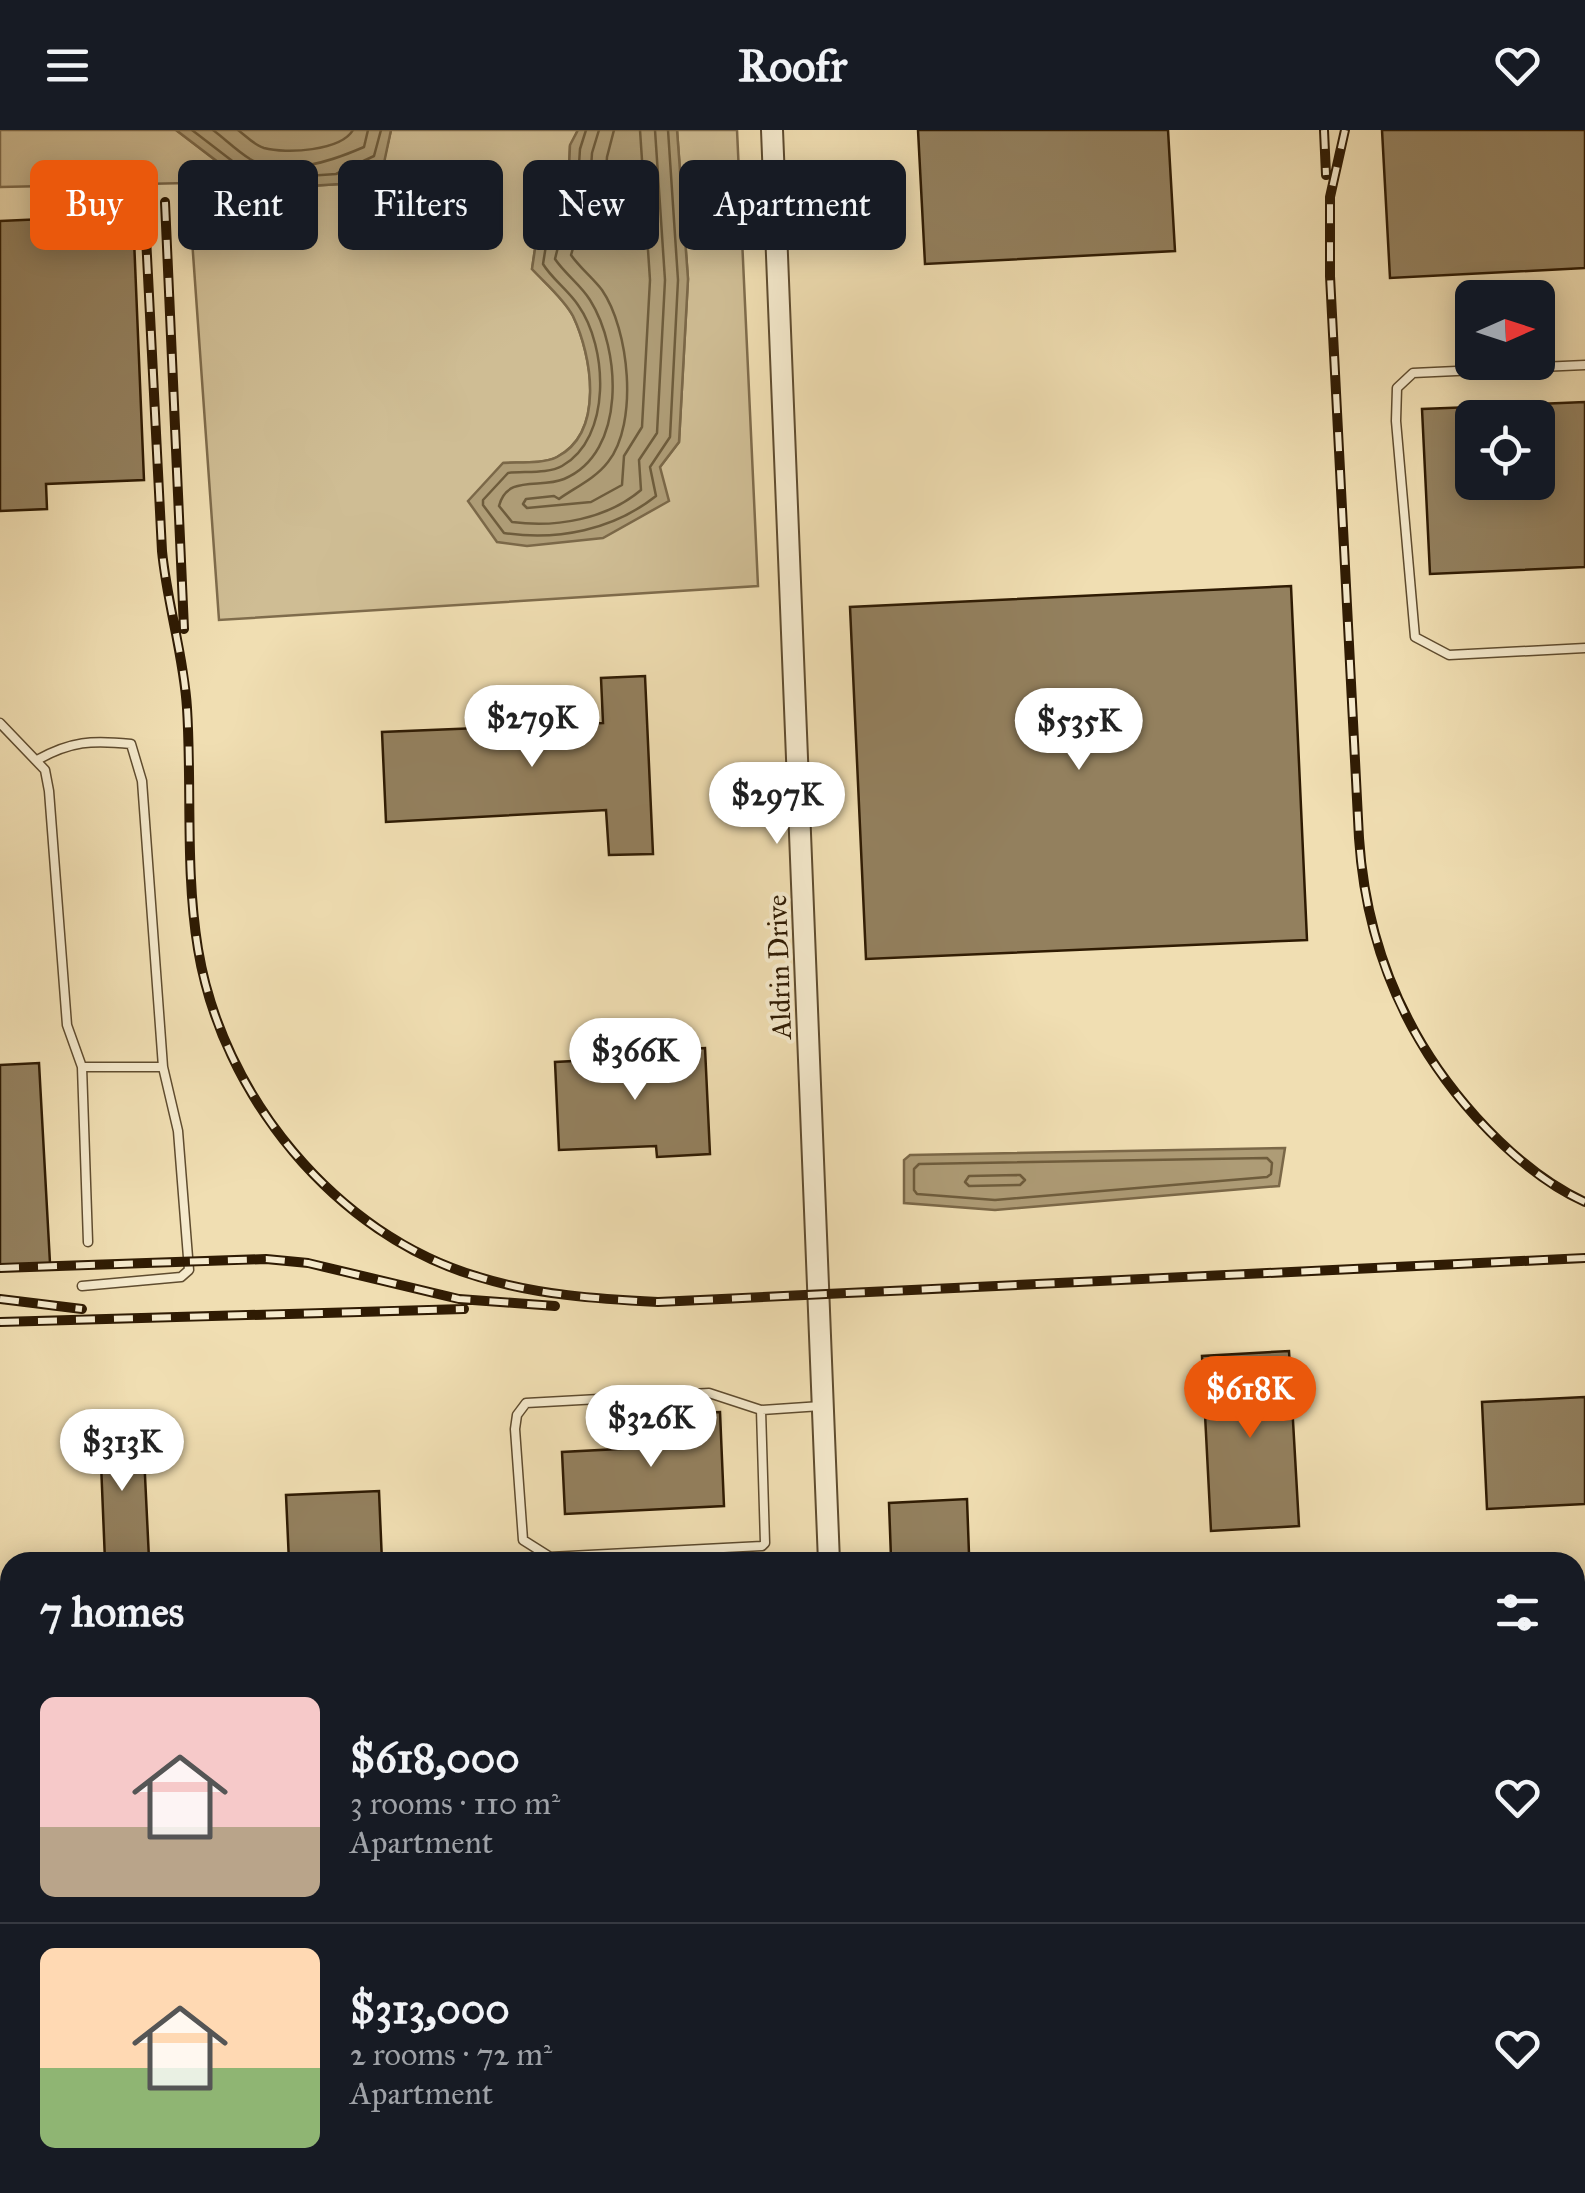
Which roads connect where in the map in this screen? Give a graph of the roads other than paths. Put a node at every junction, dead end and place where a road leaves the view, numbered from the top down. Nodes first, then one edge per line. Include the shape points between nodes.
1 (772, 130) edge
2 (1585, 365) edge
3 (1585, 648) edge
4 (0, 723) edge
5 (37, 760) junction
6 (164, 1066) junction
7 (82, 1067) junction
8 (88, 1242) dead end
9 (82, 1286) dead end
10 (824, 1406) junction
11 (761, 1410) junction
12 (717, 1549) junction
13 (539, 1552) edge
14 (654, 1552) edge
15 (717, 1552) edge
16 (829, 1552) edge

1 - 10 street, Aldrin Drive
2 - 3 lane via 1413,372 1397,388 1396,422 1415,636 1449,655
4 - 5 lane
5 - 6 lane via 63,745 131,744 142,782
5 - 7 lane via 49,792 67,1026
6 - 7 lane
6 - 9 lane via 178,1131 188,1270 180,1277
7 - 8 lane
10 - 11 lane
10 - 16 street, Aldrin Drive
11 - 12 lane via 765,1543
11 - 13 lane via 710,1393 526,1403 514,1429 523,1540
12 - 14 lane
12 - 15 lane

